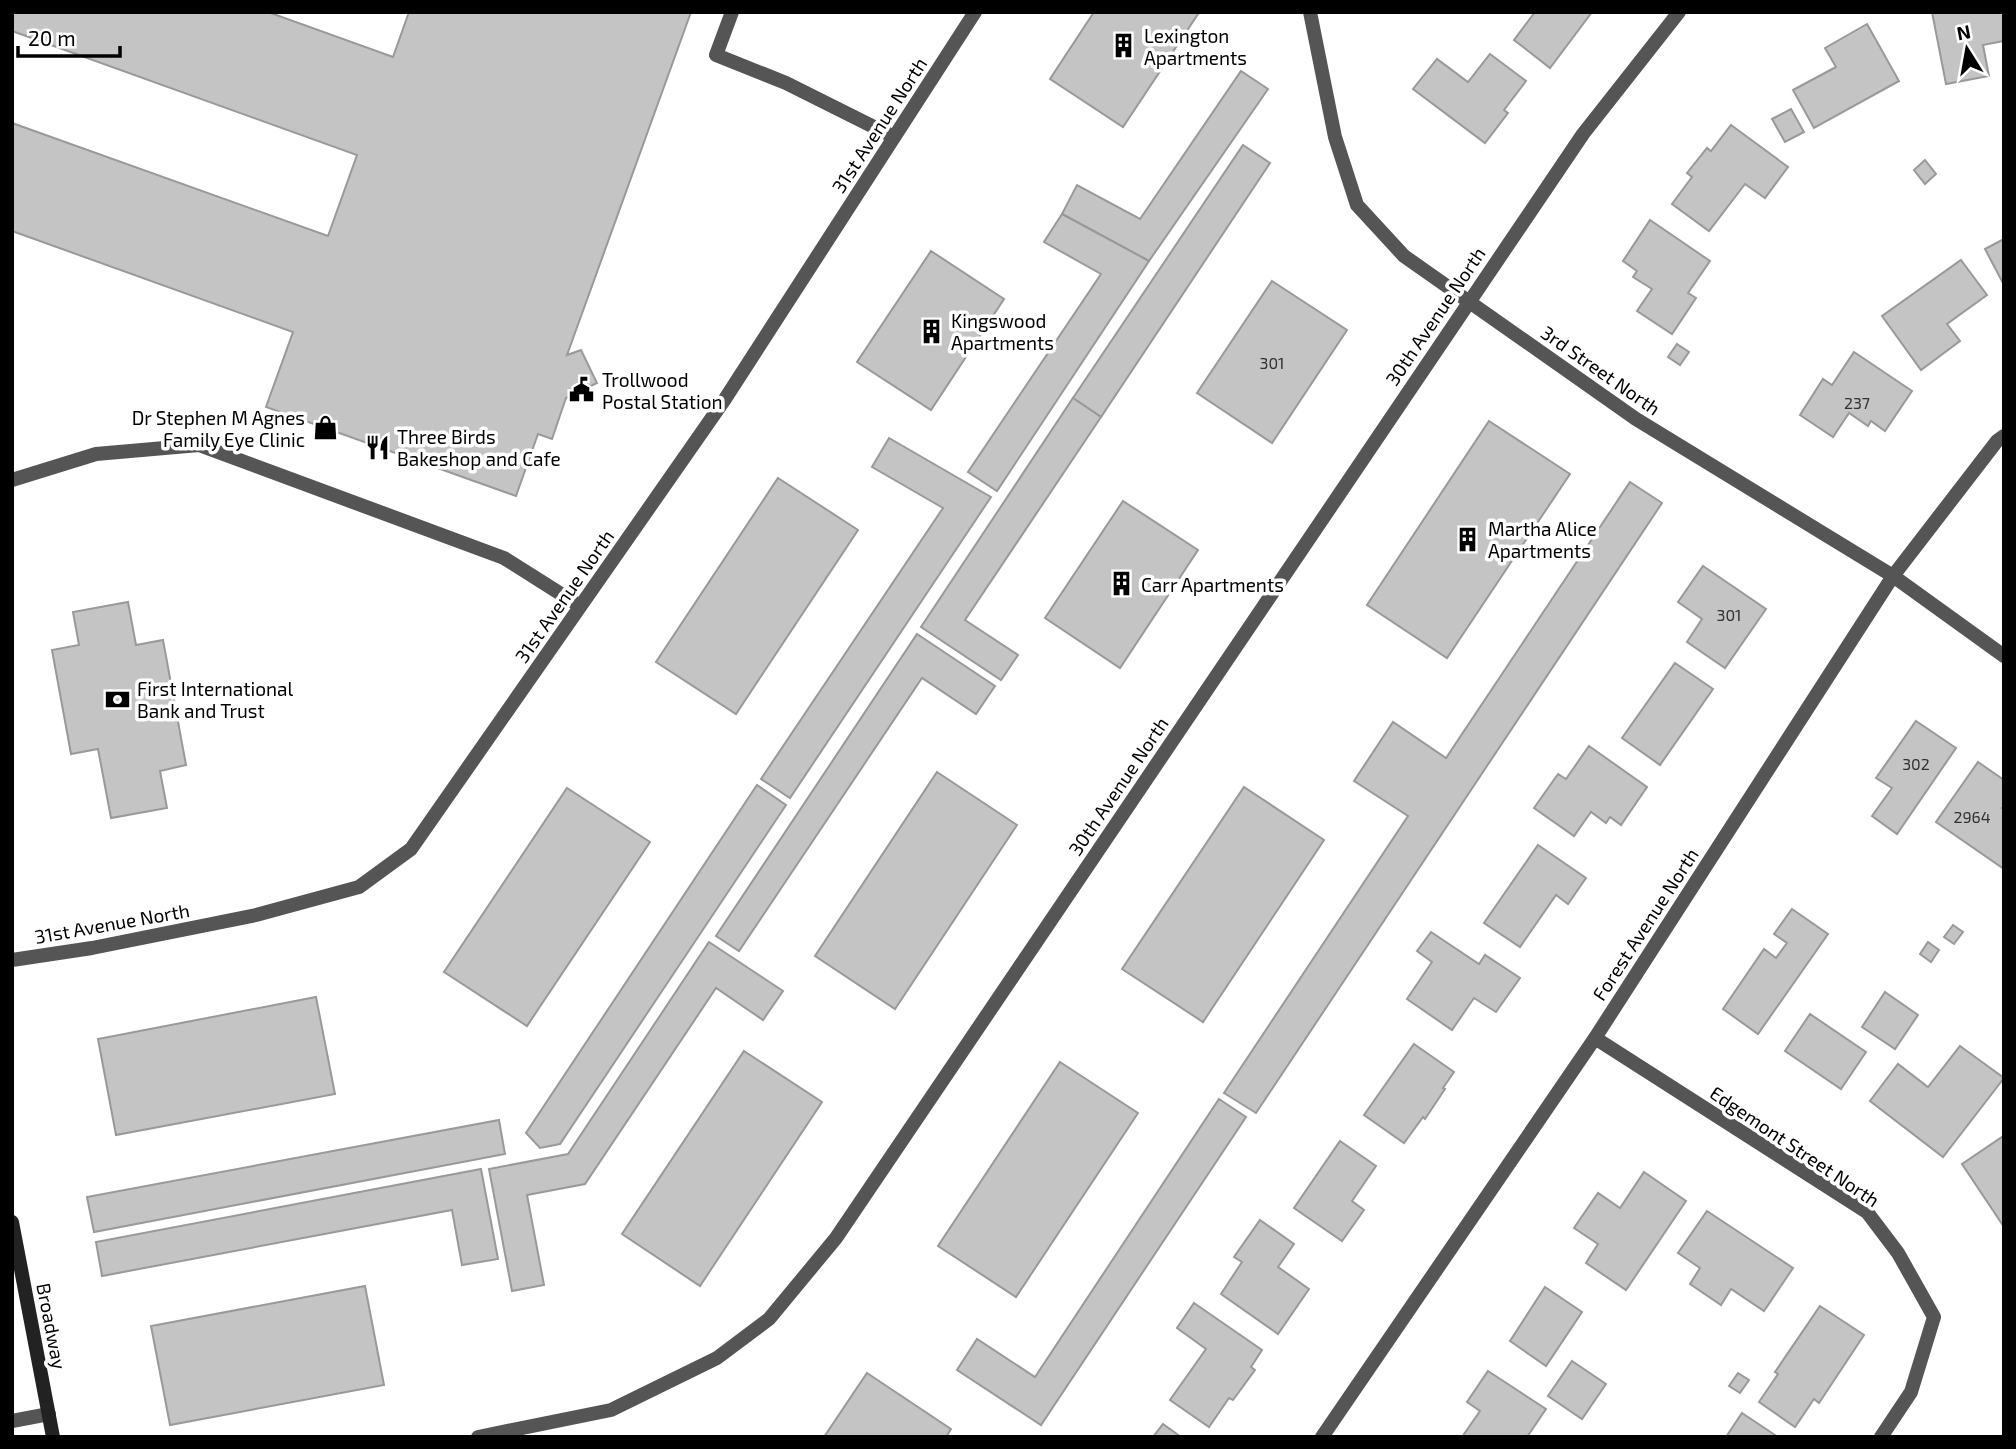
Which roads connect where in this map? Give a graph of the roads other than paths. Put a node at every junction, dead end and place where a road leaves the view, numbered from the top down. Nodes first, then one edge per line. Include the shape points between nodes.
1 (732, 12) edge
2 (975, 12) edge
3 (1310, 12) edge
4 (1679, 12) edge
5 (894, 137) junction
6 (1468, 302) junction
7 (2004, 436) edge
8 (12, 480) edge
9 (1893, 576) junction
10 (580, 606) junction
11 (2004, 656) edge
12 (12, 960) edge
13 (1595, 1038) junction
14 (12, 1222) edge
15 (49, 1414) junction
16 (12, 1421) edge
17 (53, 1437) edge
18 (478, 1437) edge
19 (1322, 1437) edge
20 (1881, 1437) edge

1 - 5 street via 716,55 786,83
2 - 5 street, 31st Avenue North
3 - 6 street, 3rd Street North via 1335,137 1357,205 1404,256
4 - 6 street, 30th Avenue North via 1583,134
5 - 10 street, 31st Avenue North via 724,398
6 - 9 street, 3rd Street North via 1636,419
6 - 18 street, 30th Avenue North via 836,1238 769,1319 717,1358 611,1410
7 - 9 street, Forest Avenue North
8 - 10 street via 96,454 199,445 504,558
9 - 11 street, 3rd Street North
9 - 13 street, Forest Avenue North
10 - 12 street, 31st Avenue North via 411,849 359,887 256,915
13 - 19 street, Forest Avenue North
13 - 20 street, Edgemont Street North via 1867,1212 1898,1253 1934,1317 1911,1392
14 - 15 street, Broadway
15 - 16 street
15 - 17 street, Broadway

